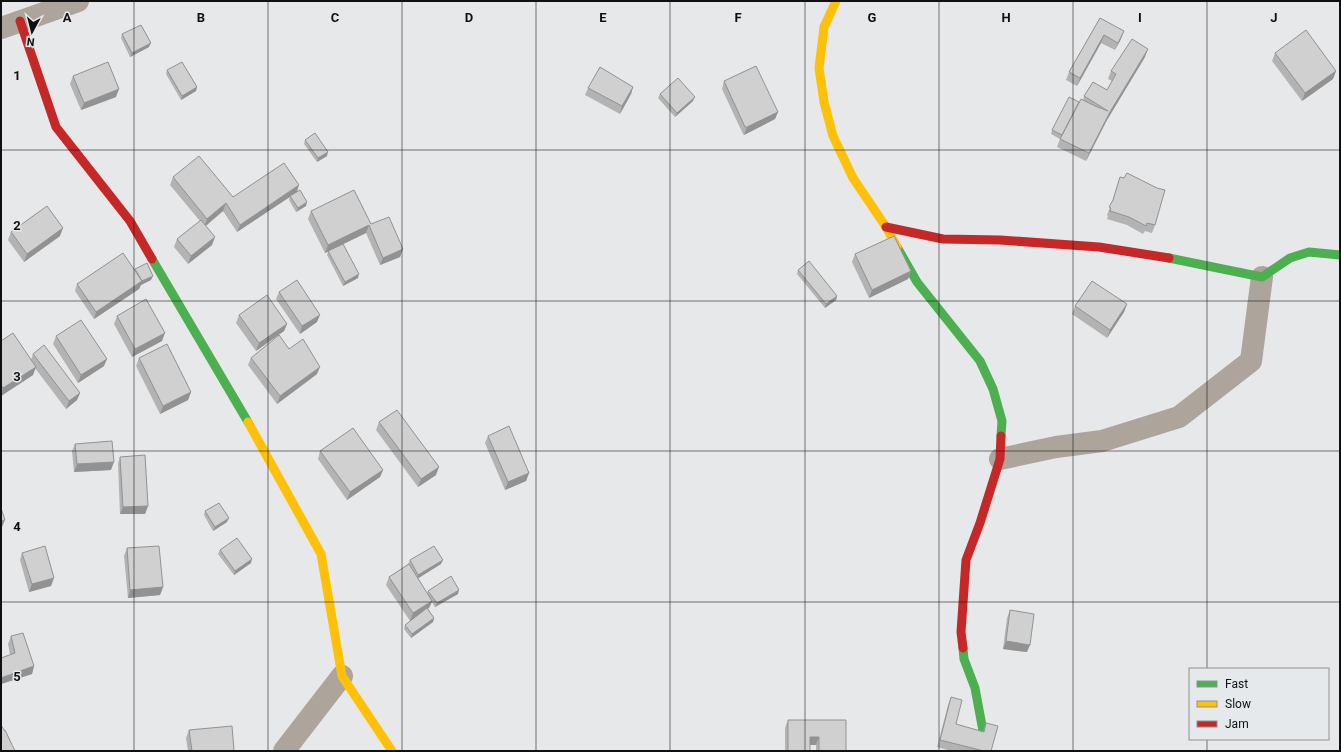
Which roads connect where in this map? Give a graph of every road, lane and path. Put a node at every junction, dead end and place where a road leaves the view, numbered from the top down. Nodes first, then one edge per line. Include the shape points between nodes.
1 (78, 1) edge
2 (836, 1) edge
3 (11, 24) edge
4 (886, 227) junction
5 (1340, 255) edge
6 (1262, 277) junction
7 (1000, 458) junction
8 (342, 676) junction
9 (284, 751) edge
10 (392, 751) edge
11 (982, 751) edge

1 - 3 street
2 - 4 street via 824,27 821,44 819,68 824,102 833,136 853,178
3 - 8 street via 56,127 130,221 257,438 321,554
4 - 6 street via 943,239 1099,247
4 - 7 street via 918,282 980,361 993,389 1002,421
5 - 6 street via 1309,252 1290,258
6 - 7 street via 1251,361 1179,417 1102,441
7 - 11 street via 966,560 961,632 964,659 976,688 983,731
8 - 9 street
8 - 10 street

